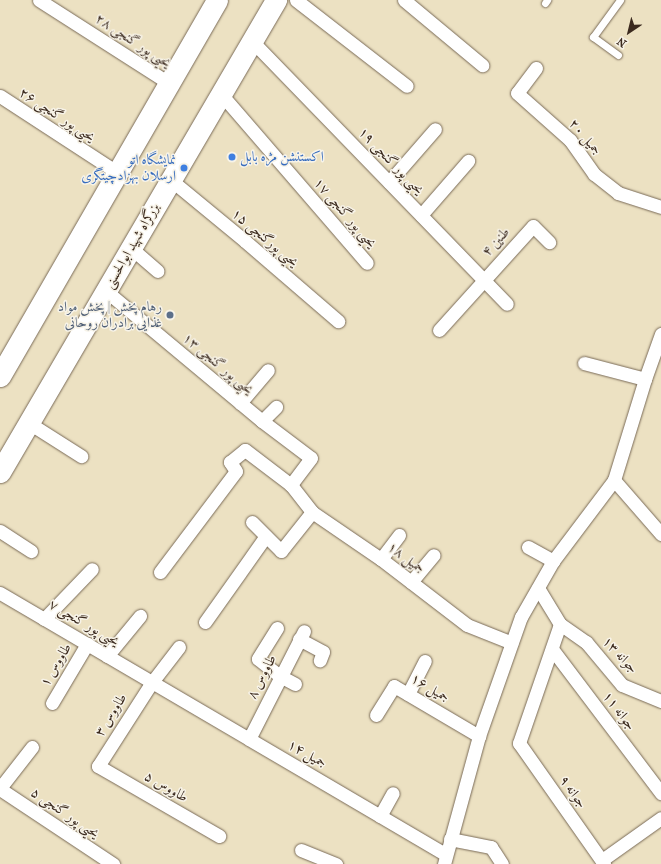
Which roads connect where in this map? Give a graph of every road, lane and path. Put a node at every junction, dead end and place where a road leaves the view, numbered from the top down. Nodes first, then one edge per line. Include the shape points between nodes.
1 (40, 0) edge
2 (218, 0) edge
3 (276, 0) edge
4 (296, 0) edge
5 (404, 0) edge
6 (620, 0) edge
7 (252, 41) junction
8 (618, 55) dead end
9 (482, 65) dead end
10 (536, 68) dead end
11 (169, 83) junction
12 (407, 86) dead end
13 (221, 94) junction
14 (0, 96) edge
15 (435, 128) dead end
16 (468, 161) dead end
17 (118, 173) junction
18 (171, 180) junction
19 (389, 182) junction
20 (661, 207) edge
21 (421, 215) junction
22 (549, 242) dead end
23 (131, 248) junction
24 (367, 263) dead end
25 (157, 271) dead end
26 (484, 280) junction
27 (106, 292) junction
28 (507, 304) dead end
29 (338, 321) dead end
30 (439, 330) dead end
31 (661, 334) edge
32 (584, 363) dead end
33 (268, 370) dead end
34 (0, 376) edge
35 (645, 379) junction
36 (240, 403) junction
37 (276, 407) dead end
38 (262, 421) junction
39 (29, 423) junction
40 (81, 456) dead end
41 (0, 472) edge
42 (614, 480) junction
43 (291, 485) junction
44 (312, 512) junction
45 (252, 522) dead end
46 (0, 531) edge
47 (661, 534) edge
48 (399, 535) dead end
49 (266, 536) junction
50 (528, 547) dead end
51 (31, 551) dead end
52 (434, 555) dead end
53 (381, 559) junction
54 (553, 561) junction
55 (92, 568) dead end
56 (160, 572) dead end
57 (411, 582) junction
58 (538, 588) junction
59 (0, 593) edge
60 (140, 616) dead end
61 (44, 619) junction
62 (206, 622) dead end
63 (560, 624) junction
64 (277, 628) dead end
65 (512, 643) junction
66 (87, 644) junction
67 (179, 648) dead end
68 (552, 649) junction
69 (107, 656) junction
70 (320, 660) dead end
71 (425, 661) dead end
72 (280, 676) junction
73 (152, 682) junction
74 (295, 684) dead end
75 (408, 694) junction
76 (661, 701) edge
77 (52, 703) dead end
78 (376, 715) dead end
79 (479, 736) junction
80 (249, 739) junction
81 (32, 747) dead end
82 (98, 766) joint
83 (0, 788) edge
84 (393, 793) dead end
85 (661, 793) edge
86 (380, 816) junction
87 (661, 818) edge
88 (219, 836) dead end
89 (450, 839) junction
90 (301, 850) dead end
91 (445, 859) edge
92 (603, 862) edge
93 (113, 864) edge
94 (336, 864) edge
95 (502, 864) edge

1 - 11 street, یحیی پور گنجی ۲۸
2 - 11 main road
3 - 7 main road, بزرگراه شهید ابوالحسنی
4 - 12 street
5 - 9 street
6 - 8 lane via 593,37
7 - 13 main road, بزرگراه شهید ابوالحسنی
7 - 19 street, یحیی پور گنجی ۱۹
10 - 20 street, جمیل ۲۰ via 517,93 570,140 594,174 618,193
11 - 17 main road
13 - 18 main road, بزرگراه شهید ابوالحسنی
13 - 24 street, یحیی پور گنجی ۱۷
14 - 17 street, یحیی پور گنجی ۲۶
15 - 19 street
16 - 21 street
17 - 34 main road
18 - 23 main road, بزرگراه شهید ابوالحسنی
18 - 29 street, یحیی پورگنجی ۱۵
19 - 21 street, یحیی پور گنجی ۱۹
21 - 26 street, یحیی پور گنجی ۱۹
22 - 26 street, طنین ۴ via 533,226
23 - 25 street
23 - 27 main road, بزرگراه شهید ابوالحسنی
26 - 28 street, یحیی پور گنجی ۱۹
26 - 30 street, طنین ۴
27 - 36 street, یحیی پور گنجی ۱۳
27 - 39 main road, بزرگراه شهید ابوالحسنی
31 - 35 street
32 - 35 street
33 - 36 street
35 - 42 street
36 - 38 street, یحیی پور گنجی ۱۳
37 - 38 street
38 - 43 street, یحیی پور گنجی ۱۳ via 311,458
39 - 40 street
39 - 41 main road, بزرگراه شهید ابوالحسنی
42 - 47 street
42 - 54 street
43 - 44 street, جمیل ۱۸
43 - 56 street, جمیل ۱۸ via 245,450 230,462 236,471
44 - 49 street via 281,551
44 - 53 street, جمیل ۱۸
45 - 49 street
46 - 51 street
48 - 53 street
49 - 62 street
50 - 54 street
52 - 57 street
53 - 57 street, جمیل ۱۸
54 - 58 street
55 - 61 street
57 - 65 street, جمیل ۱۸ via 467,625
58 - 63 street
58 - 65 street via 521,617
59 - 61 street, یحیی پور گنجی ۷
60 - 69 street
61 - 66 street, یحیی پور گنجی ۷
63 - 68 street
63 - 76 street, جوانه ۱۳ via 586,642 622,685
64 - 72 street via 258,659
65 - 79 street
66 - 69 street, یحیی پور گنجی ۷
66 - 77 street, طاووس ۱
67 - 73 street, طاووس ۳
68 - 85 street, جوانه ۱۱
68 - 92 street, جوانه ۹ via 519,743
69 - 73 street, یحیی پور گنجی ۷
70 - 72 street, طاووس ۸ via 323,652 301,635
71 - 75 street
72 - 74 street
72 - 80 street, طاووس ۸
73 - 80 street, جمیل ۱۴
73 - 82 street, طاووس ۳
75 - 78 street, جمیل ۱۶ via 394,686
75 - 79 street, جمیل ۱۶
79 - 89 street
80 - 86 street, جمیل ۱۴
81 - 83 street
82 - 88 street, طاووس ۵
83 - 93 street, یحیی پور گنجی ۵
84 - 86 street
86 - 91 street, جمیل ۱۴
87 - 92 street
89 - 91 street
89 - 95 street via 491,847
90 - 94 street

